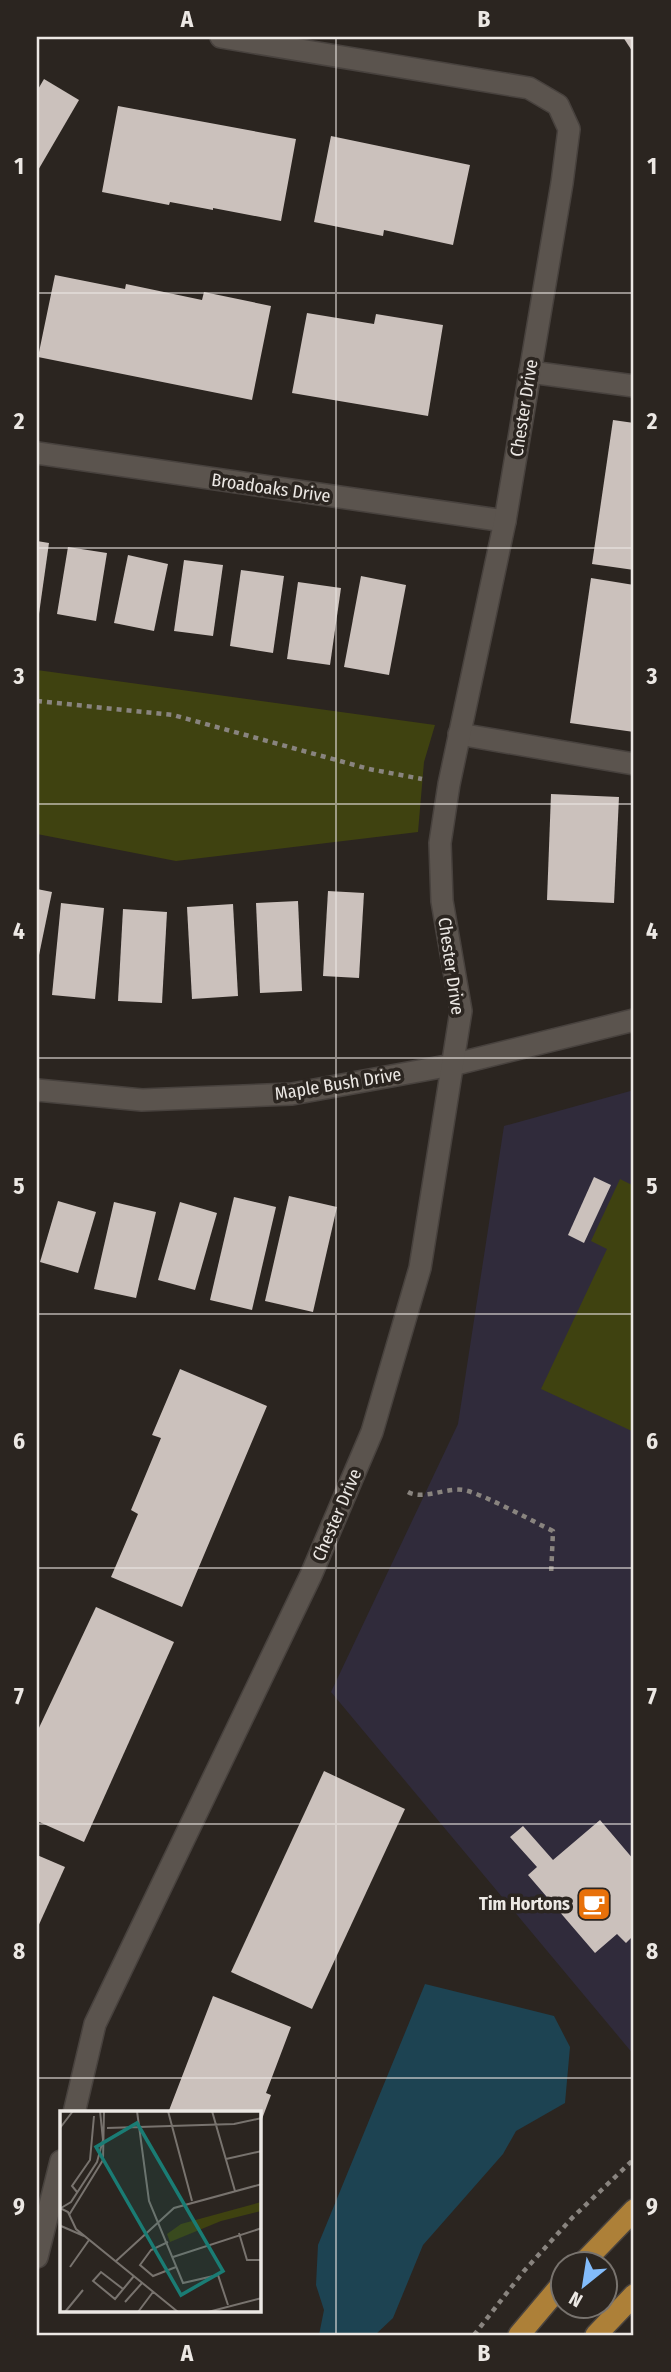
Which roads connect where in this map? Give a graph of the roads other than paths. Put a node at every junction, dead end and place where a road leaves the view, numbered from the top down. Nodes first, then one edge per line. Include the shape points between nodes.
1 (221, 37) edge
2 (530, 372) junction
3 (634, 386) edge
4 (37, 453) edge
5 (505, 521) junction
6 (459, 734) junction
7 (634, 764) edge
8 (634, 1020) edge
9 (452, 1065) junction
10 (37, 1090) edge
11 (74, 2111) edge
12 (60, 2165) edge
13 (634, 2210) edge
14 (595, 2250) edge
15 (37, 2257) edge
16 (634, 2295) edge
17 (548, 2301) edge
18 (519, 2335) edge
19 (596, 2335) edge

1 - 2 street, Chester Drive via 529,88 558,104 569,129
2 - 3 street
2 - 5 street, Chester Drive
4 - 5 street, Broadoaks Drive
5 - 6 street, Chester Drive
6 - 7 street
6 - 9 street, Chester Drive via 440,843 442,901 461,1011
8 - 9 street, Maple Bush Drive
9 - 10 street, Maple Bush Drive via 292,1094 142,1100
9 - 11 street, Chester Drive via 420,1268 372,1432 301,1597 95,2024
12 - 15 street
13 - 14 main road
16 - 19 main road
17 - 18 main road

